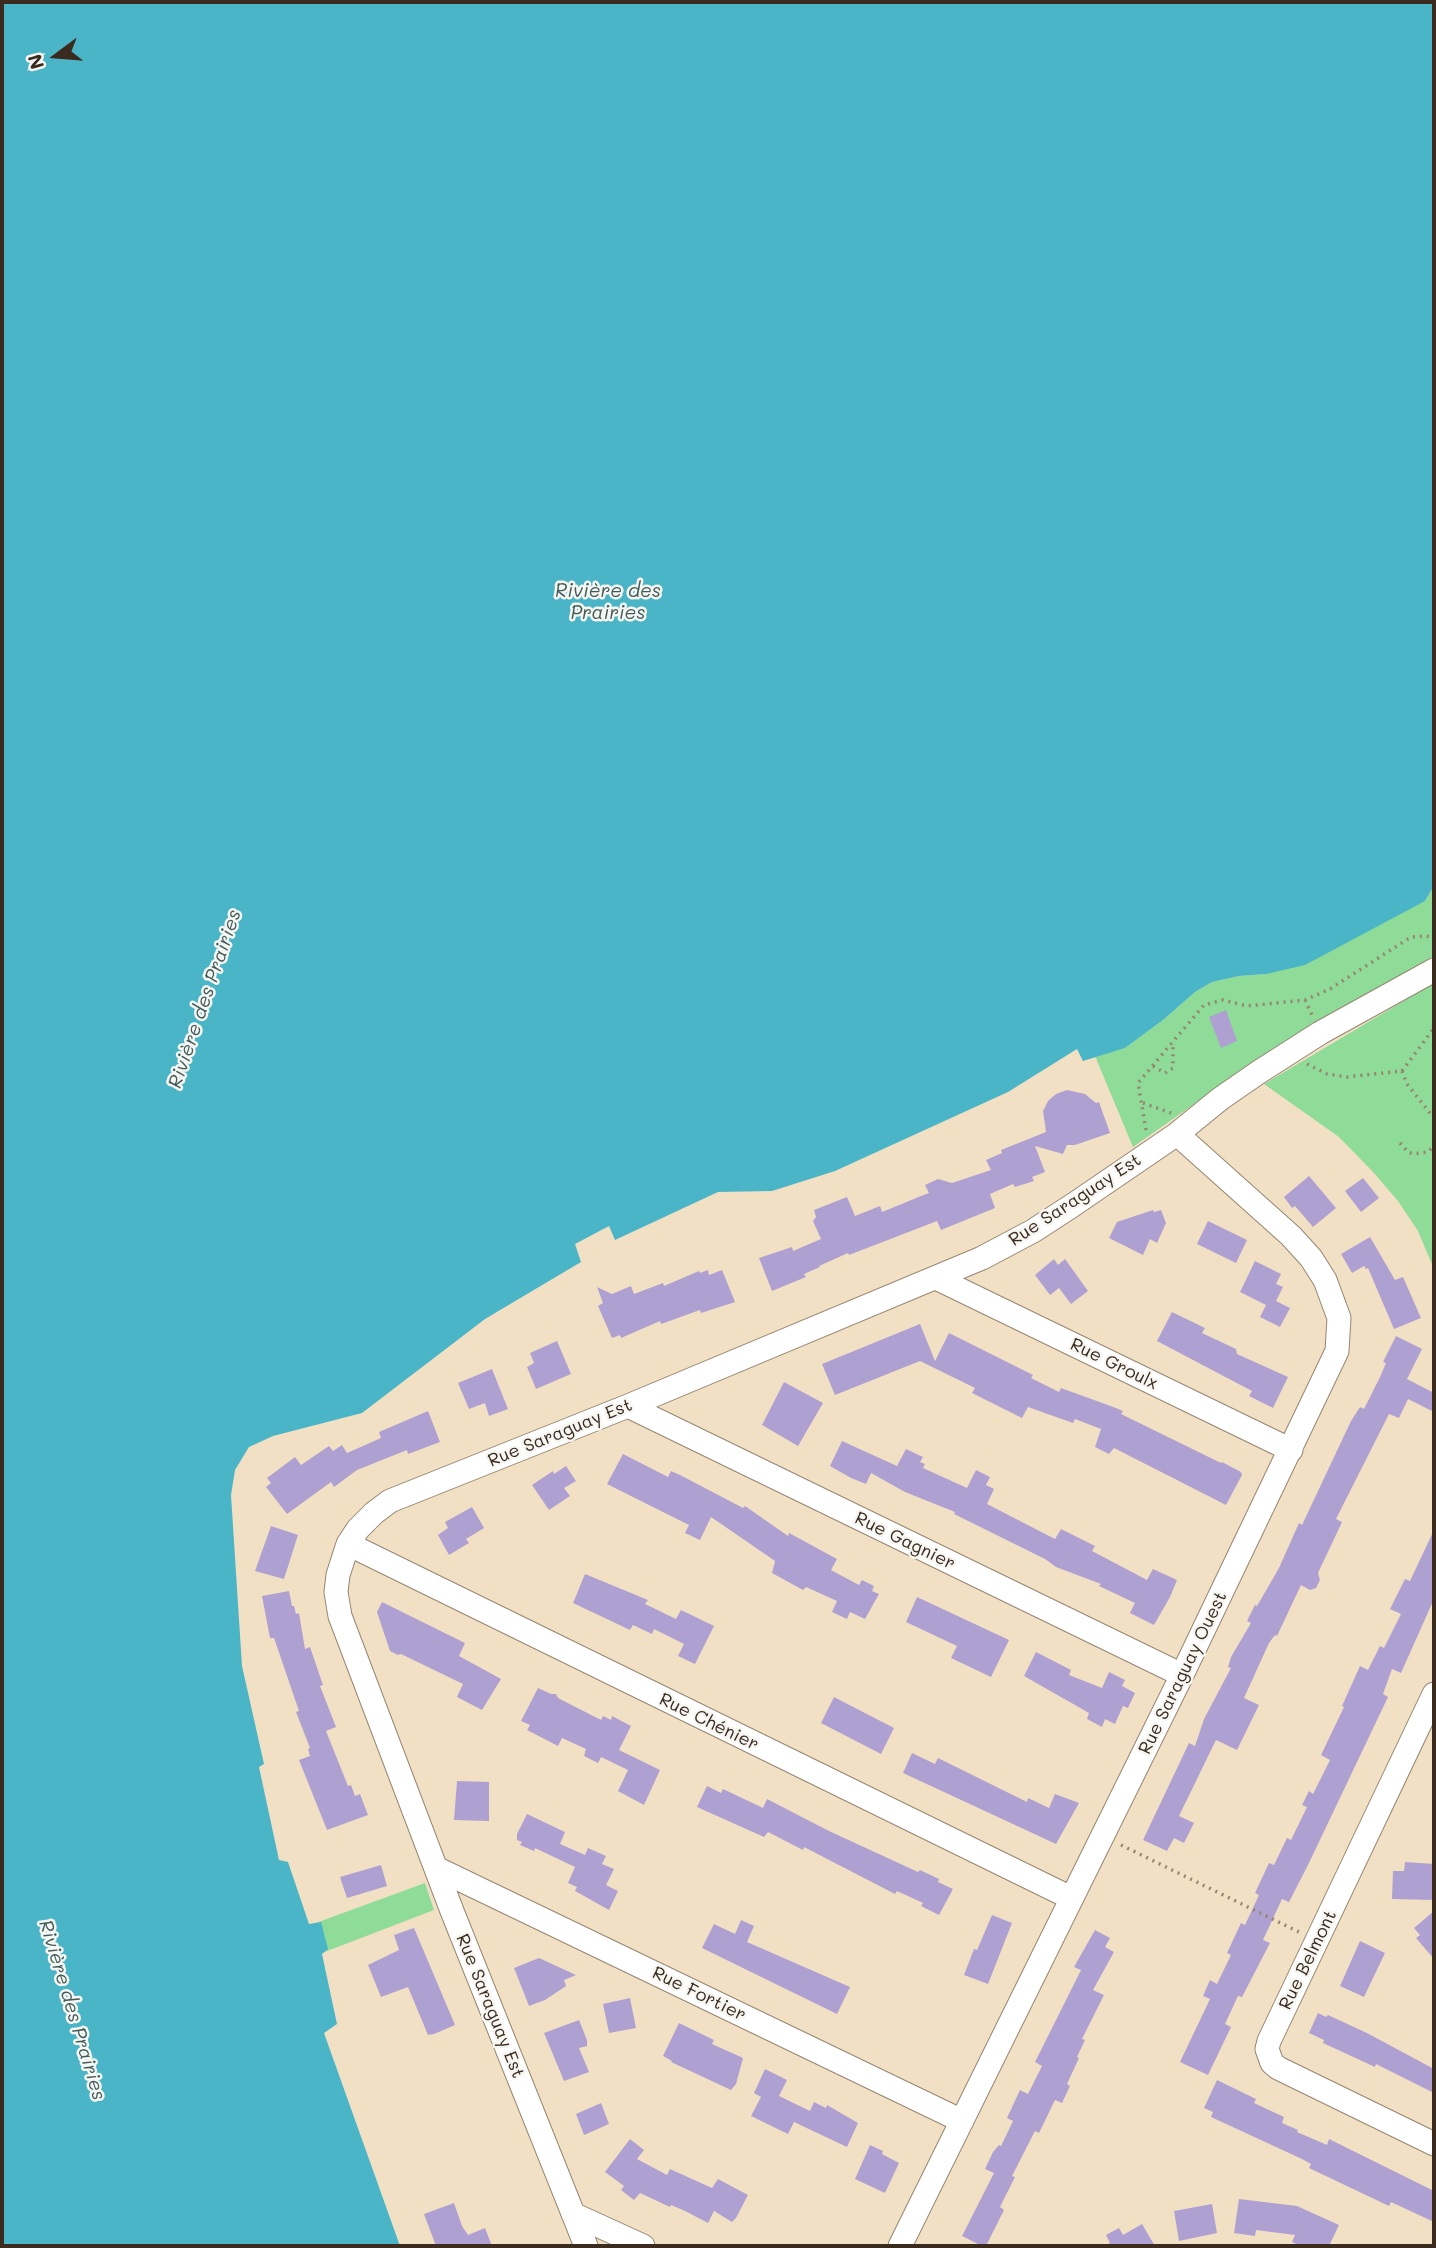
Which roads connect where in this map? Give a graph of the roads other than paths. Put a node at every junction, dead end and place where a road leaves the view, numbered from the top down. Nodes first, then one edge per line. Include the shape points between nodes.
1 (1434, 970) edge
2 (1185, 1128) junction
3 (936, 1278) junction
4 (628, 1406) junction
5 (1291, 1450) junction
6 (348, 1544) junction
7 (1182, 1675) junction
8 (1434, 1694) edge
9 (436, 1868) junction
10 (1071, 1898) junction
11 (962, 2121) junction
12 (1434, 2144) edge
13 (573, 2214) junction
14 (586, 2246) edge
15 (643, 2246) edge
16 (901, 2246) edge

1 - 2 street, Rue Saraguay Est via 1259,1072
2 - 3 street, Rue Saraguay Est via 1033,1231
2 - 5 street, Rue Saraguay Ouest via 1311,1258 1333,1299 1339,1318 1337,1351
3 - 4 street, Rue Saraguay Est
3 - 5 street, Rue Groulx
4 - 6 street, Rue Saraguay Est via 390,1501
4 - 7 street, Rue Gagnier
5 - 7 street, Rue Saraguay Ouest
6 - 9 street, Rue Saraguay Est via 336,1592 340,1616
6 - 10 street, Rue Chénier
7 - 10 street, Rue Saraguay Ouest
8 - 12 street, Rue Belmont via 1267,2049 1278,2068
9 - 11 street, Rue Fortier
9 - 13 street, Rue Saraguay Est
10 - 11 street, Rue Saraguay Ouest
11 - 16 street, Rue Saraguay Ouest
13 - 14 street, Rue Saraguay Est
13 - 15 street

